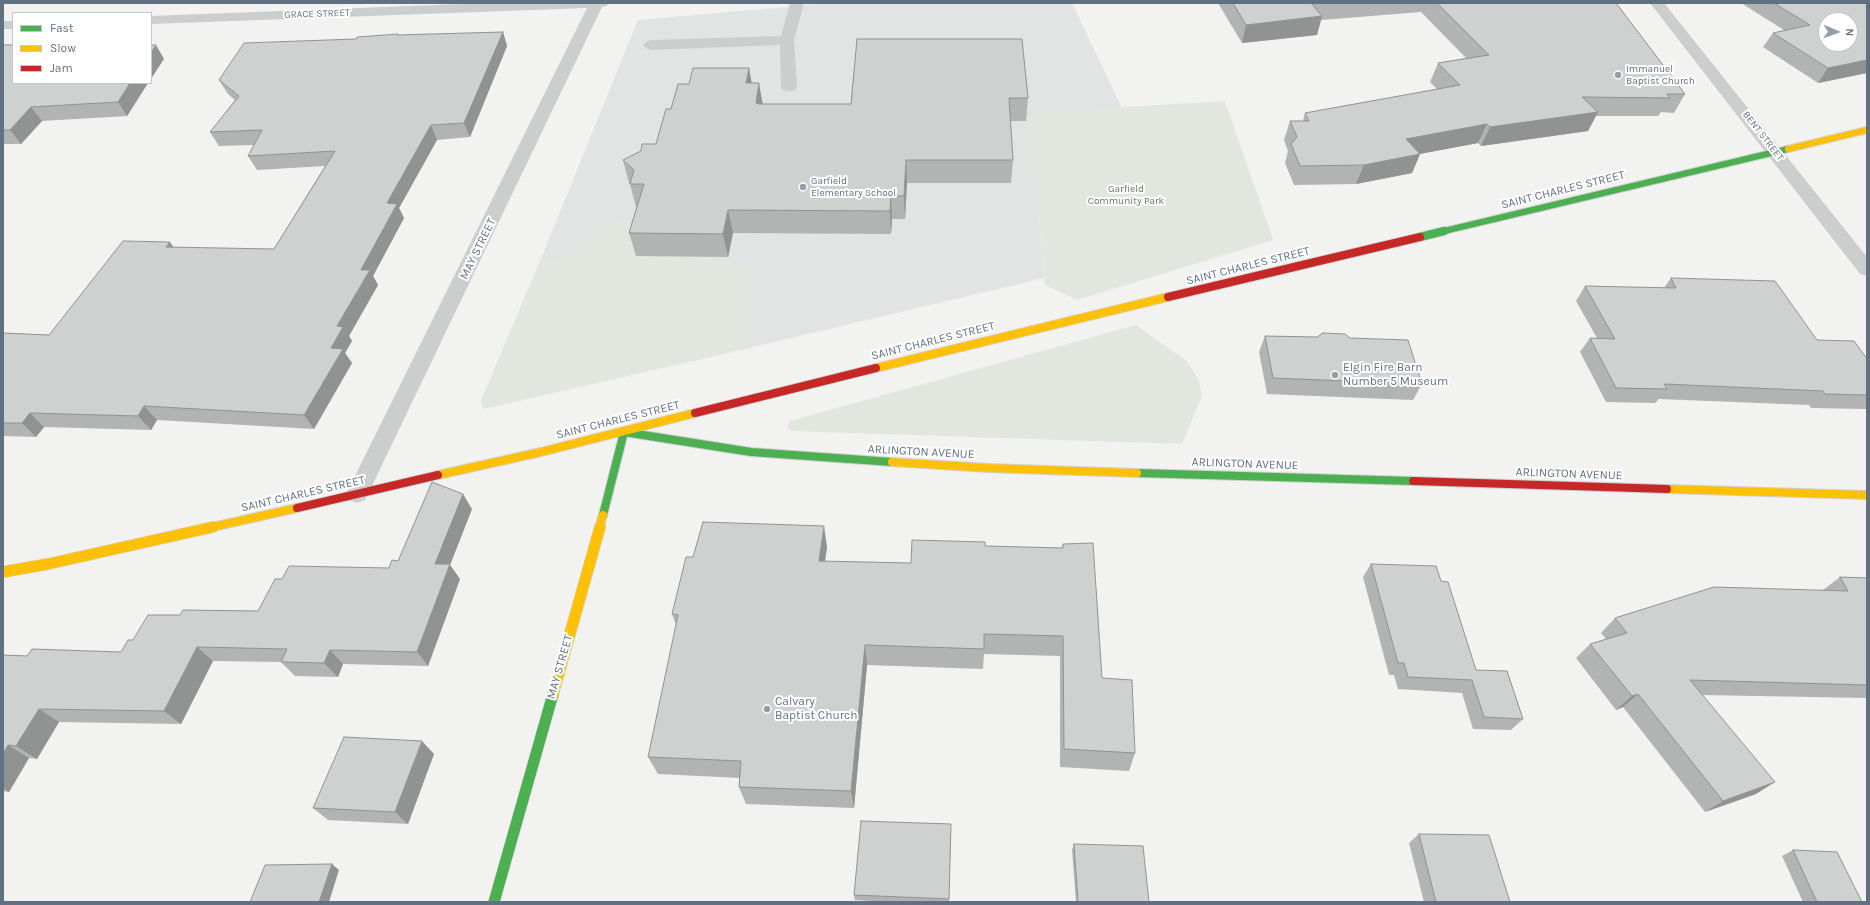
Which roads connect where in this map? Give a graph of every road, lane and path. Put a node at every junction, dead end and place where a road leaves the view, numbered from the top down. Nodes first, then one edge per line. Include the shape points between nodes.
1 (597, 3) edge
2 (602, 3) edge
3 (797, 3) edge
4 (1657, 3) edge
5 (152, 20) edge
6 (788, 40) junction
7 (651, 46) dead end
8 (789, 87) dead end
9 (1867, 130) edge
10 (1775, 152) junction
11 (1867, 270) edge
12 (624, 432) junction
13 (357, 494) junction
14 (1867, 495) edge
15 (3, 572) edge
16 (494, 902) edge

1 - 2 street, GRACE STREET
1 - 5 street, GRACE STREET
1 - 13 street, MAY STREET
3 - 6 street
4 - 10 street, BENT STREET
6 - 7 street
6 - 8 street
9 - 10 street, SAINT CHARLES STREET
10 - 11 street, BENT STREET
10 - 12 street, SAINT CHARLES STREET via 987,340
12 - 13 street, SAINT CHARLES STREET
12 - 14 street, ARLINGTON AVENUE via 790,456 988,468
12 - 16 street, MAY STREET
13 - 15 street, SAINT CHARLES STREET

